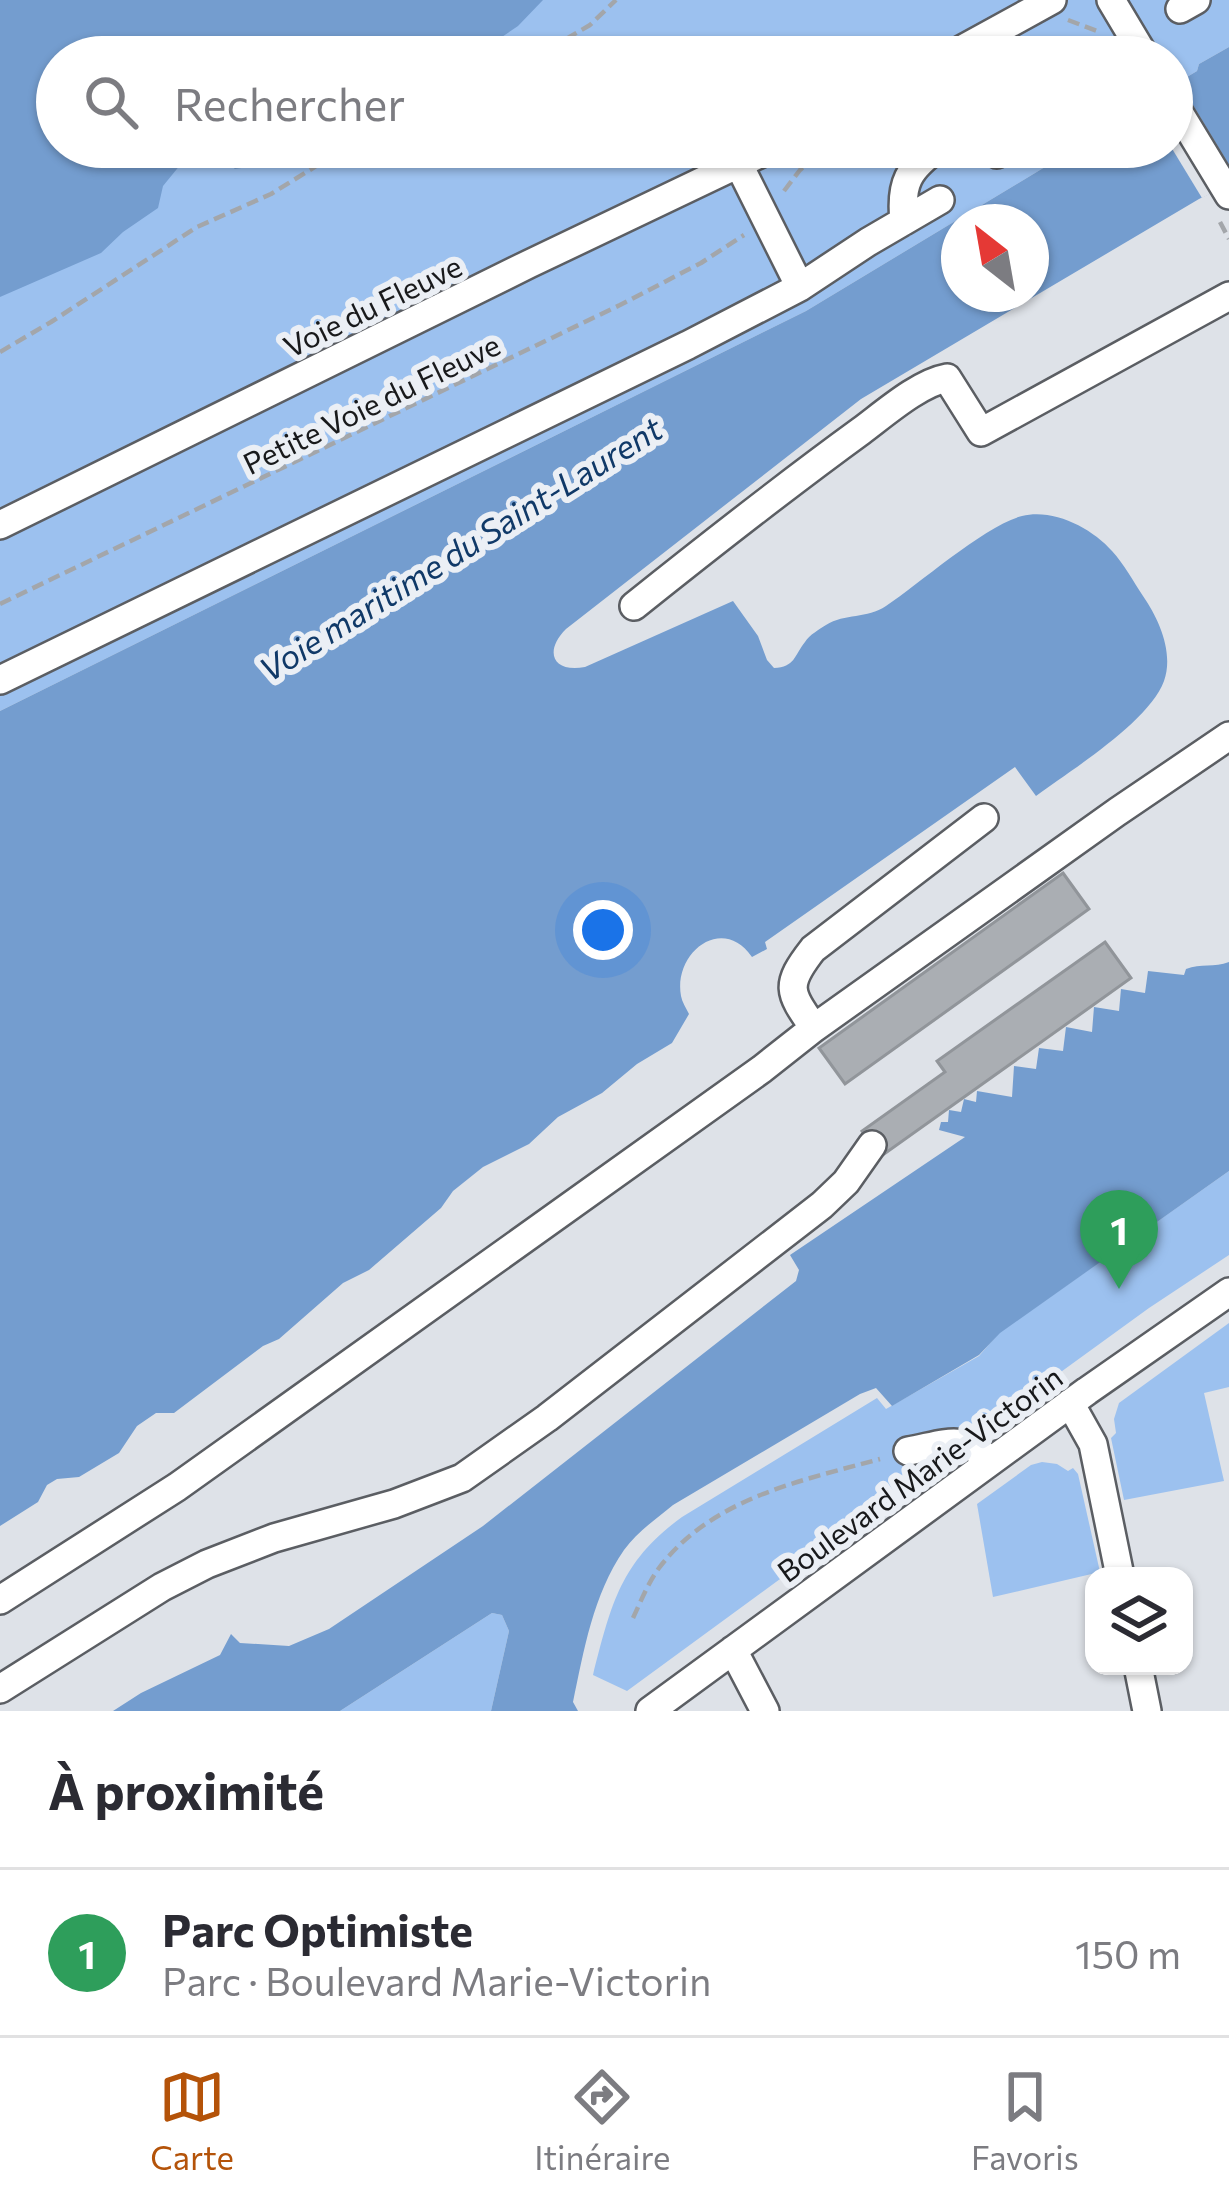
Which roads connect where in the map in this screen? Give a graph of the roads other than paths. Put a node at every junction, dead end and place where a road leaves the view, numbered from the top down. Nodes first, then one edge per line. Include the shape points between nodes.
1 (1052, 0) edge
2 (1111, 0) edge
3 (986, 36) edge
4 (1132, 36) edge
5 (1193, 135) edge
6 (733, 168) edge
7 (740, 168) edge
8 (914, 168) edge
9 (1227, 191) edge
10 (940, 200) dead end
11 (904, 220) junction
12 (800, 287) junction
13 (1229, 296) edge
14 (0, 525) edge
15 (634, 606) dead end
16 (0, 680) edge
17 (1229, 736) edge
18 (984, 818) dead end
19 (811, 1039) junction
20 (872, 1145) dead end
21 (1229, 1292) edge
22 (1070, 1403) junction
23 (908, 1451) road end
24 (990, 1462) junction
25 (1118, 1567) edge
26 (0, 1600) edge
27 (733, 1650) junction
28 (1140, 1675) edge
29 (0, 1689) edge
30 (650, 1711) edge
31 (765, 1711) edge
32 (1147, 1711) edge

1 - 3 street
2 - 4 street
5 - 9 street
6 - 14 street, Voie du Fleuve
7 - 12 street
8 - 11 street via 904,184
10 - 11 street
11 - 12 street
12 - 16 street
13 - 15 street via 981,432 947,378 938,380
17 - 19 street
18 - 19 street via 798,968 791,991
19 - 26 street via 192,1477
20 - 29 street via 822,1204 462,1478 207,1564
21 - 22 street, Boulevard Marie-Victorin
22 - 24 street, Boulevard Marie-Victorin
22 - 25 street via 1094,1444
23 - 24 street via 961,1442
24 - 27 street, Boulevard Marie-Victorin
27 - 30 street, Boulevard Marie-Victorin
27 - 31 street
28 - 32 street

